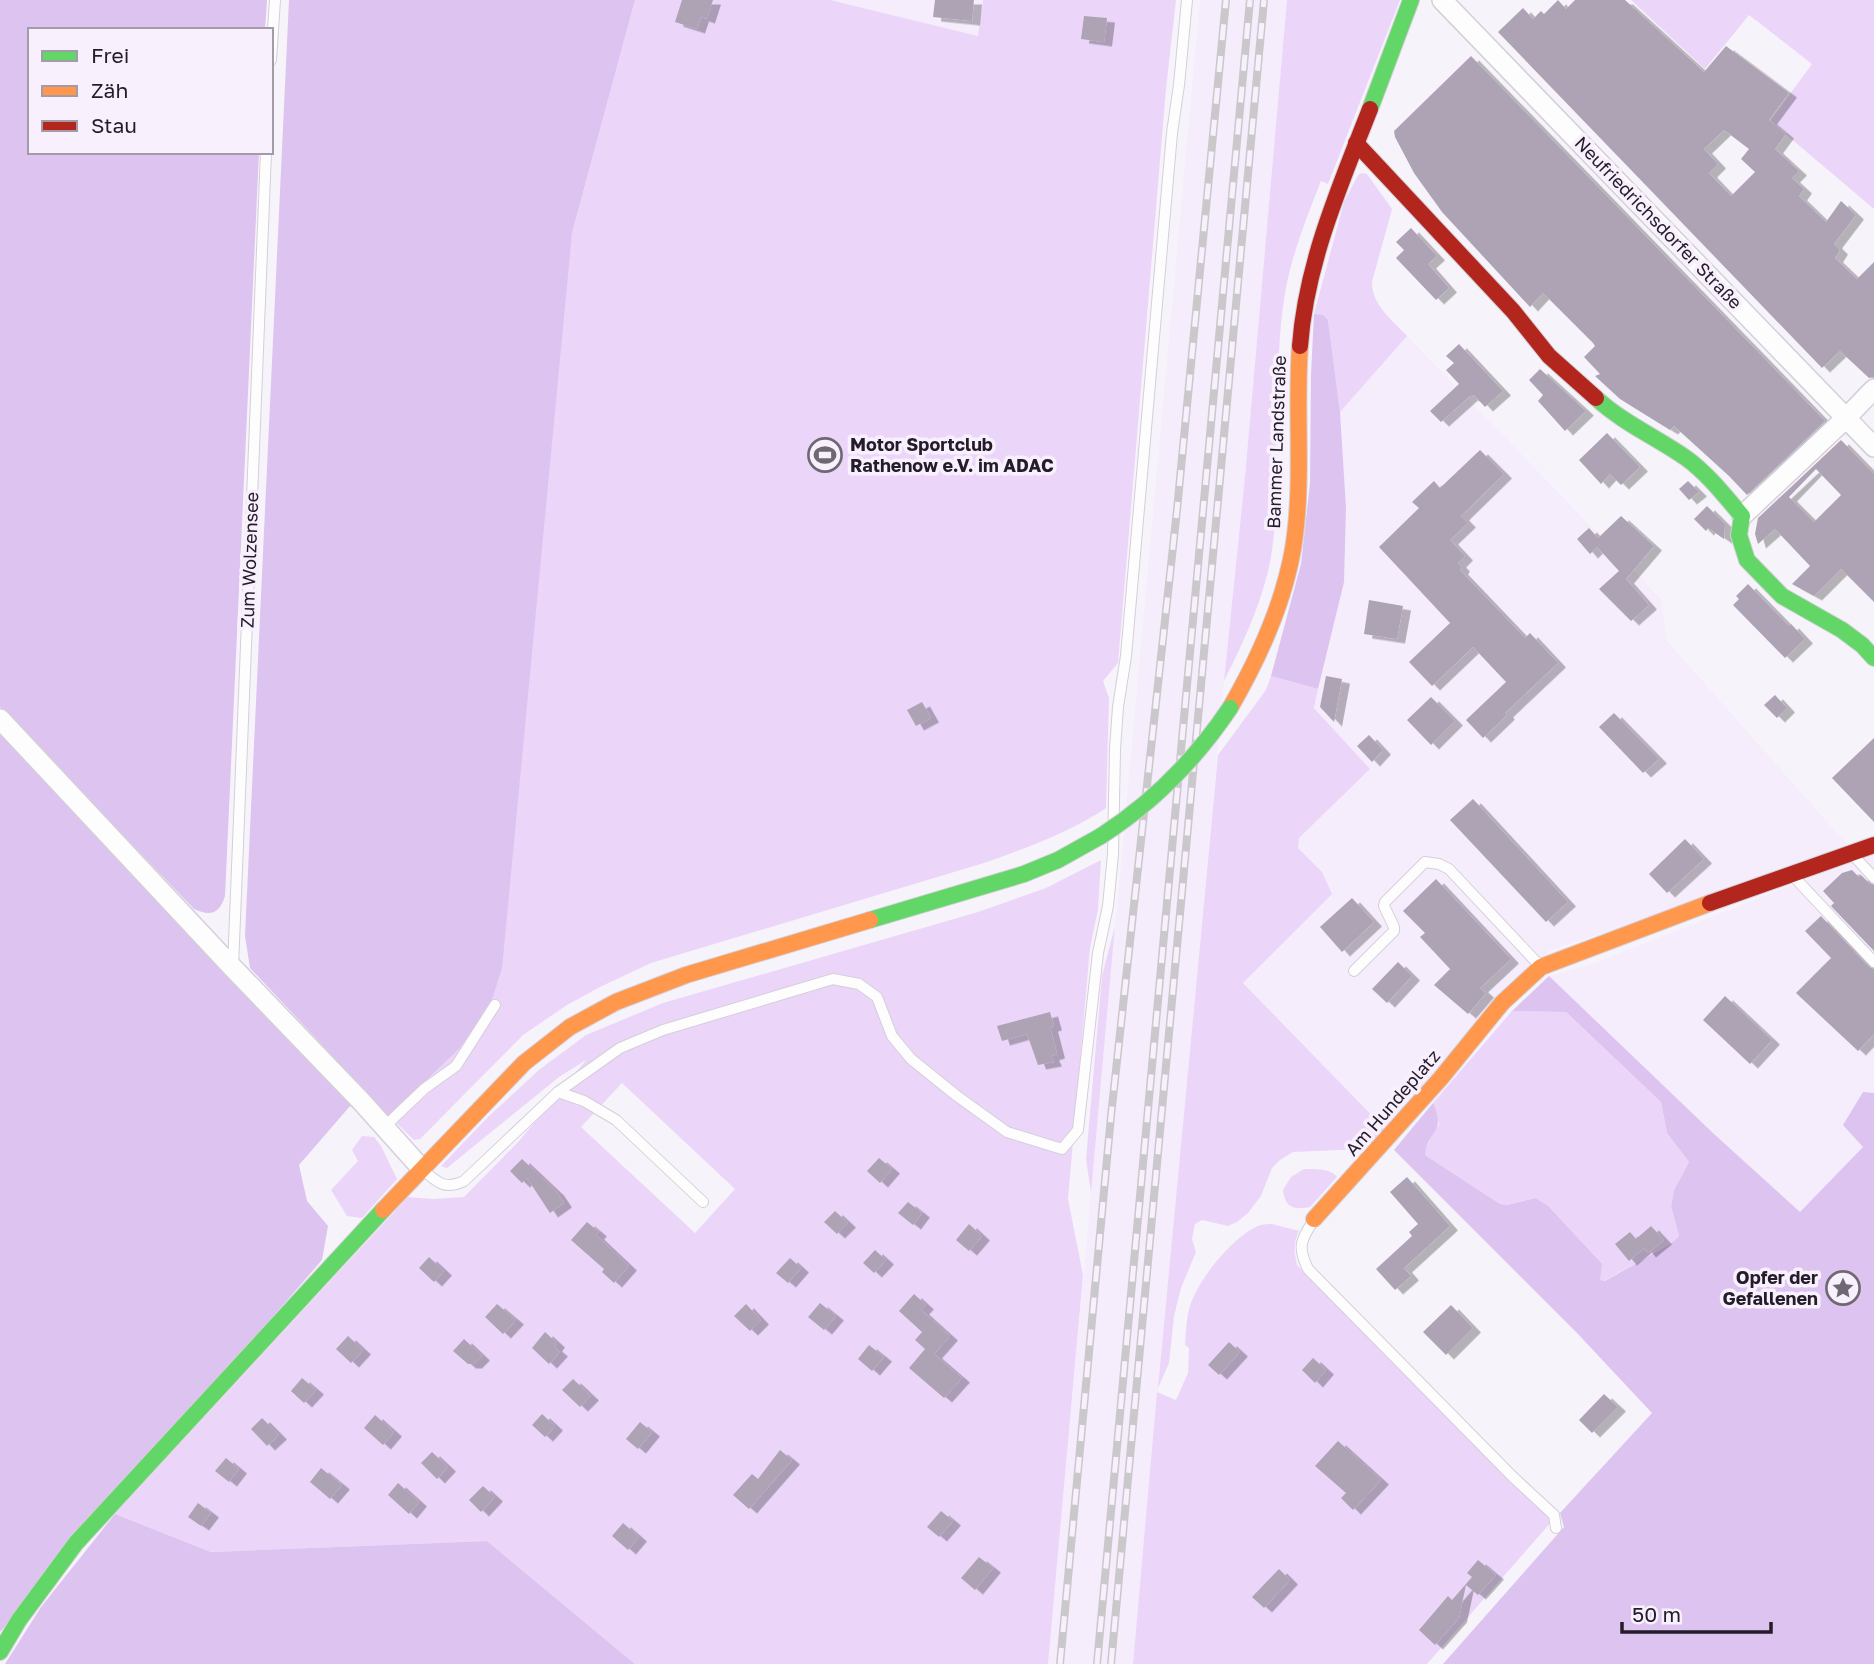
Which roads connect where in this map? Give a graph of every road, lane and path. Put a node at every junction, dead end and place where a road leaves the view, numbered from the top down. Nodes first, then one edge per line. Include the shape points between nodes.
1 (275, 0) edge
2 (1187, 0) edge
3 (1411, 0) edge
4 (1442, 0) edge
5 (273, 30) edge
6 (1356, 144) junction
7 (266, 154) edge
8 (1874, 389) edge
9 (1846, 418) junction
10 (1874, 447) edge
11 (1742, 516) junction
12 (1874, 658) edge
13 (0, 719) edge
14 (1874, 845) edge
15 (1851, 853) junction
16 (1791, 874) junction
17 (1874, 878) edge
18 (1874, 962) edge
19 (1541, 967) junction
20 (233, 968) junction
21 (1354, 971) dead end
22 (495, 1004) dead end
23 (558, 1092) junction
24 (384, 1127) junction
25 (421, 1168) junction
26 (703, 1202) dead end
27 (1314, 1219) joint
28 (1556, 1528) dead end
29 (0, 1652) edge

1 - 5 lane
2 - 23 lane via 1118,707 1108,906 1098,953 1078,1130 1062,1149 1007,1132 911,1059 892,1036 877,997 859,984 833,979 663,1030 620,1048
3 - 6 main road, Bammer Landstraße
4 - 9 street, Neufriedrichsdorfer Straße
6 - 11 main road via 1549,356 1611,412 1688,459
6 - 25 main road, Bammer Landstraße, bridge via 1314,261 1304,306 1293,546 1273,624 1248,677 1199,752 1147,804 1058,860 686,975 616,1002 570,1027 524,1063
7 - 20 lane, Zum Wolzensee
8 - 9 street
9 - 10 street, Neufriedrichsdorfer Straße
9 - 11 street
11 - 12 main road via 1740,535 1747,560 1782,596 1842,630
13 - 20 street
14 - 15 main road, Am Hundeplatz
15 - 16 main road, Am Hundeplatz
15 - 17 lane
16 - 18 lane
16 - 19 main road, Am Hundeplatz
19 - 21 lane via 1449,869 1425,862 1385,902 1394,931
19 - 27 main road, Am Hundeplatz via 1502,1003
20 - 24 street
22 - 24 lane via 456,1066
23 - 25 lane via 464,1181 438,1184
23 - 26 lane via 616,1120
24 - 25 street
25 - 29 main road, Bammer Landstraße via 76,1543
27 - 28 lane, Am Hundeplatz via 1301,1243 1308,1269 1554,1515

